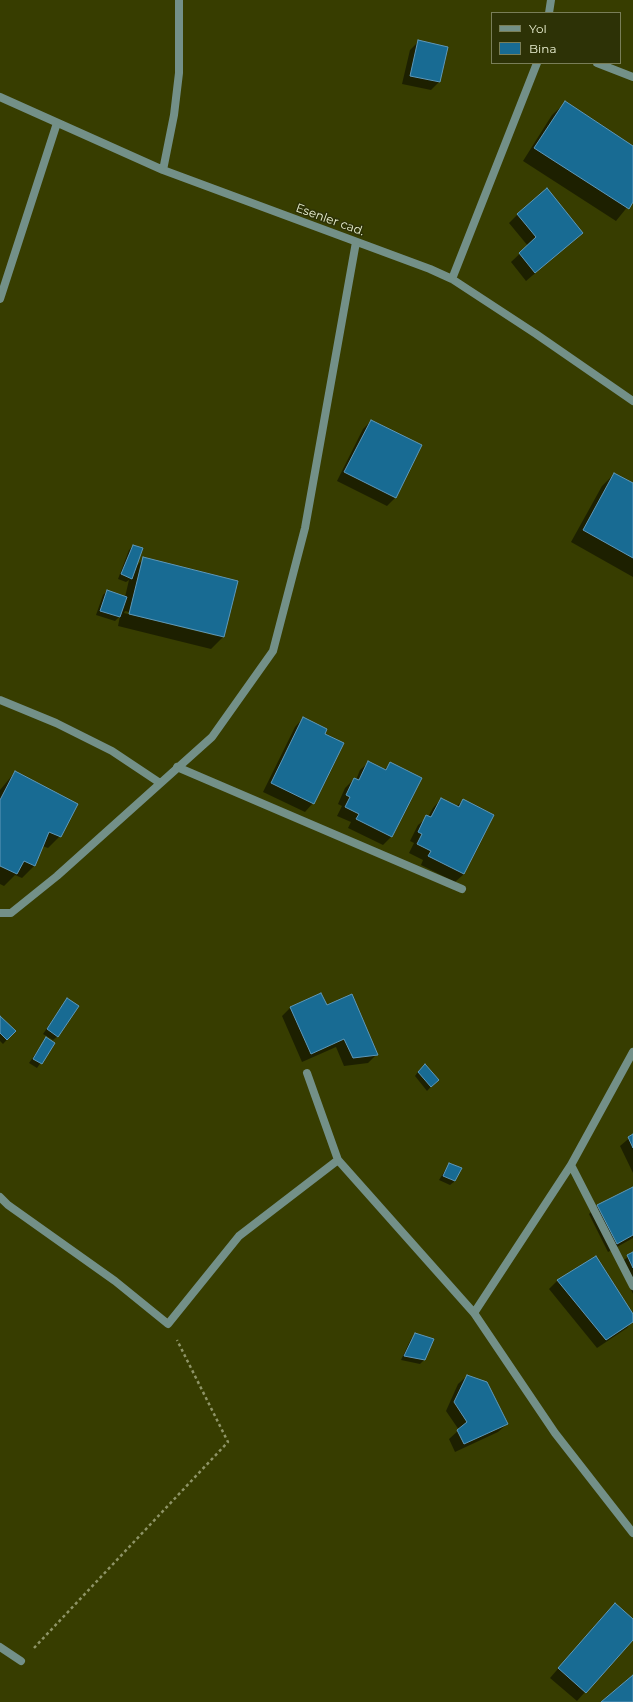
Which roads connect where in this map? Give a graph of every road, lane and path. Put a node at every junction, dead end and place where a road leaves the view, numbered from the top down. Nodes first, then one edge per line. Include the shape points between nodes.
1 (179, 0) edge
2 (551, 0) edge
3 (549, 12) edge
4 (537, 64) edge
5 (600, 64) edge
6 (633, 77) edge
7 (0, 97) edge
8 (57, 123) junction
9 (163, 170) junction
10 (356, 242) junction
11 (452, 279) junction
12 (0, 299) edge
13 (633, 401) edge
14 (0, 700) edge
15 (178, 767) junction
16 (160, 783) junction
17 (462, 889) dead end
18 (0, 913) edge
19 (633, 1052) edge
20 (307, 1073) dead end
21 (338, 1160) junction
22 (571, 1165) junction
23 (0, 1197) edge
24 (633, 1286) edge
25 (474, 1313) junction
26 (168, 1324) junction
27 (633, 1533) edge
28 (0, 1647) edge
29 (21, 1661) joint

1 - 9 street via 179,72
2 - 3 street
4 - 11 street
5 - 6 street
7 - 8 street, Esenler cad.
8 - 9 street, Esenler cad.
8 - 12 street
9 - 10 street, Esenler cad.
10 - 11 street, Esenler cad.
10 - 15 street via 305,528 273,651 212,737
11 - 13 street, Esenler cad.
14 - 16 street via 112,751
15 - 16 street
15 - 17 street
16 - 18 street via 46,885 11,912
19 - 22 street
20 - 21 street
21 - 25 street
21 - 26 street via 239,1236
22 - 24 street
22 - 25 street
23 - 26 street via 115,1281
25 - 27 street via 554,1433
26 - 29 path via 228,1442
28 - 29 street

